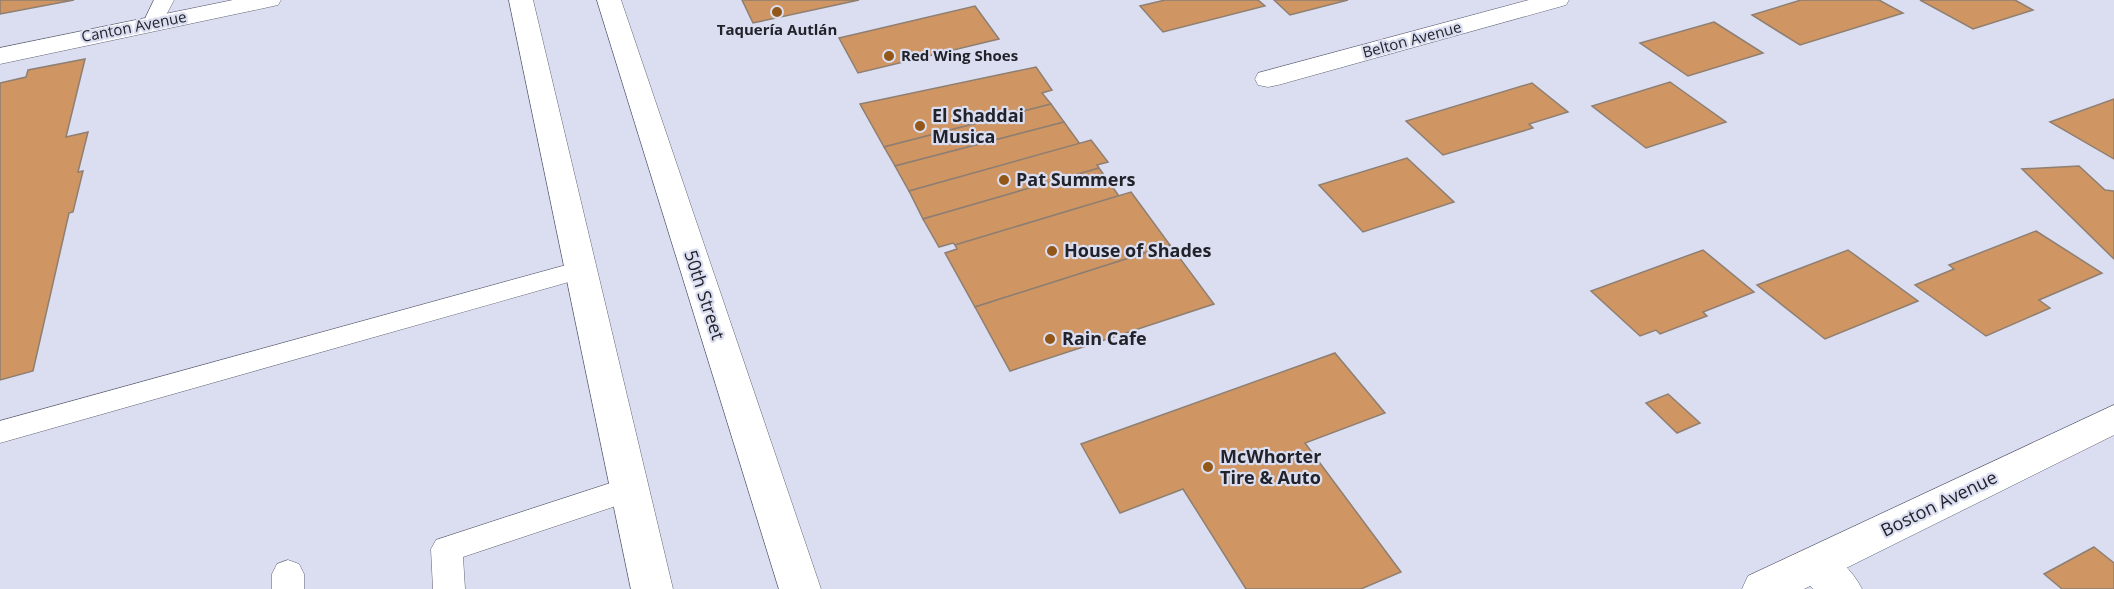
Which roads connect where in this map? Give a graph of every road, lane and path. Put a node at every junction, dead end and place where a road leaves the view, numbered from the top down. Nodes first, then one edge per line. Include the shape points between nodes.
1 (164, 0) edge
2 (269, 0) edge
3 (521, 0) edge
4 (609, 0) edge
5 (1557, 0) edge
6 (153, 24) junction
7 (0, 56) edge
8 (1268, 79) dead end
9 (581, 270) junction
10 (2114, 419) edge
11 (0, 432) edge
12 (629, 489) junction
13 (1828, 577) edge
14 (447, 588) edge
15 (652, 589) edge
16 (800, 589) edge
17 (1763, 589) edge

1 - 6 lane
2 - 6 main road, Canton Avenue
3 - 9 main road
4 - 16 main road, 50th Street
5 - 8 main road, Belton Avenue
6 - 7 main road, Canton Avenue
9 - 11 lane
9 - 12 main road
10 - 13 main road, Boston Avenue
12 - 14 lane via 447,549
12 - 15 main road
13 - 17 main road, Boston Avenue

